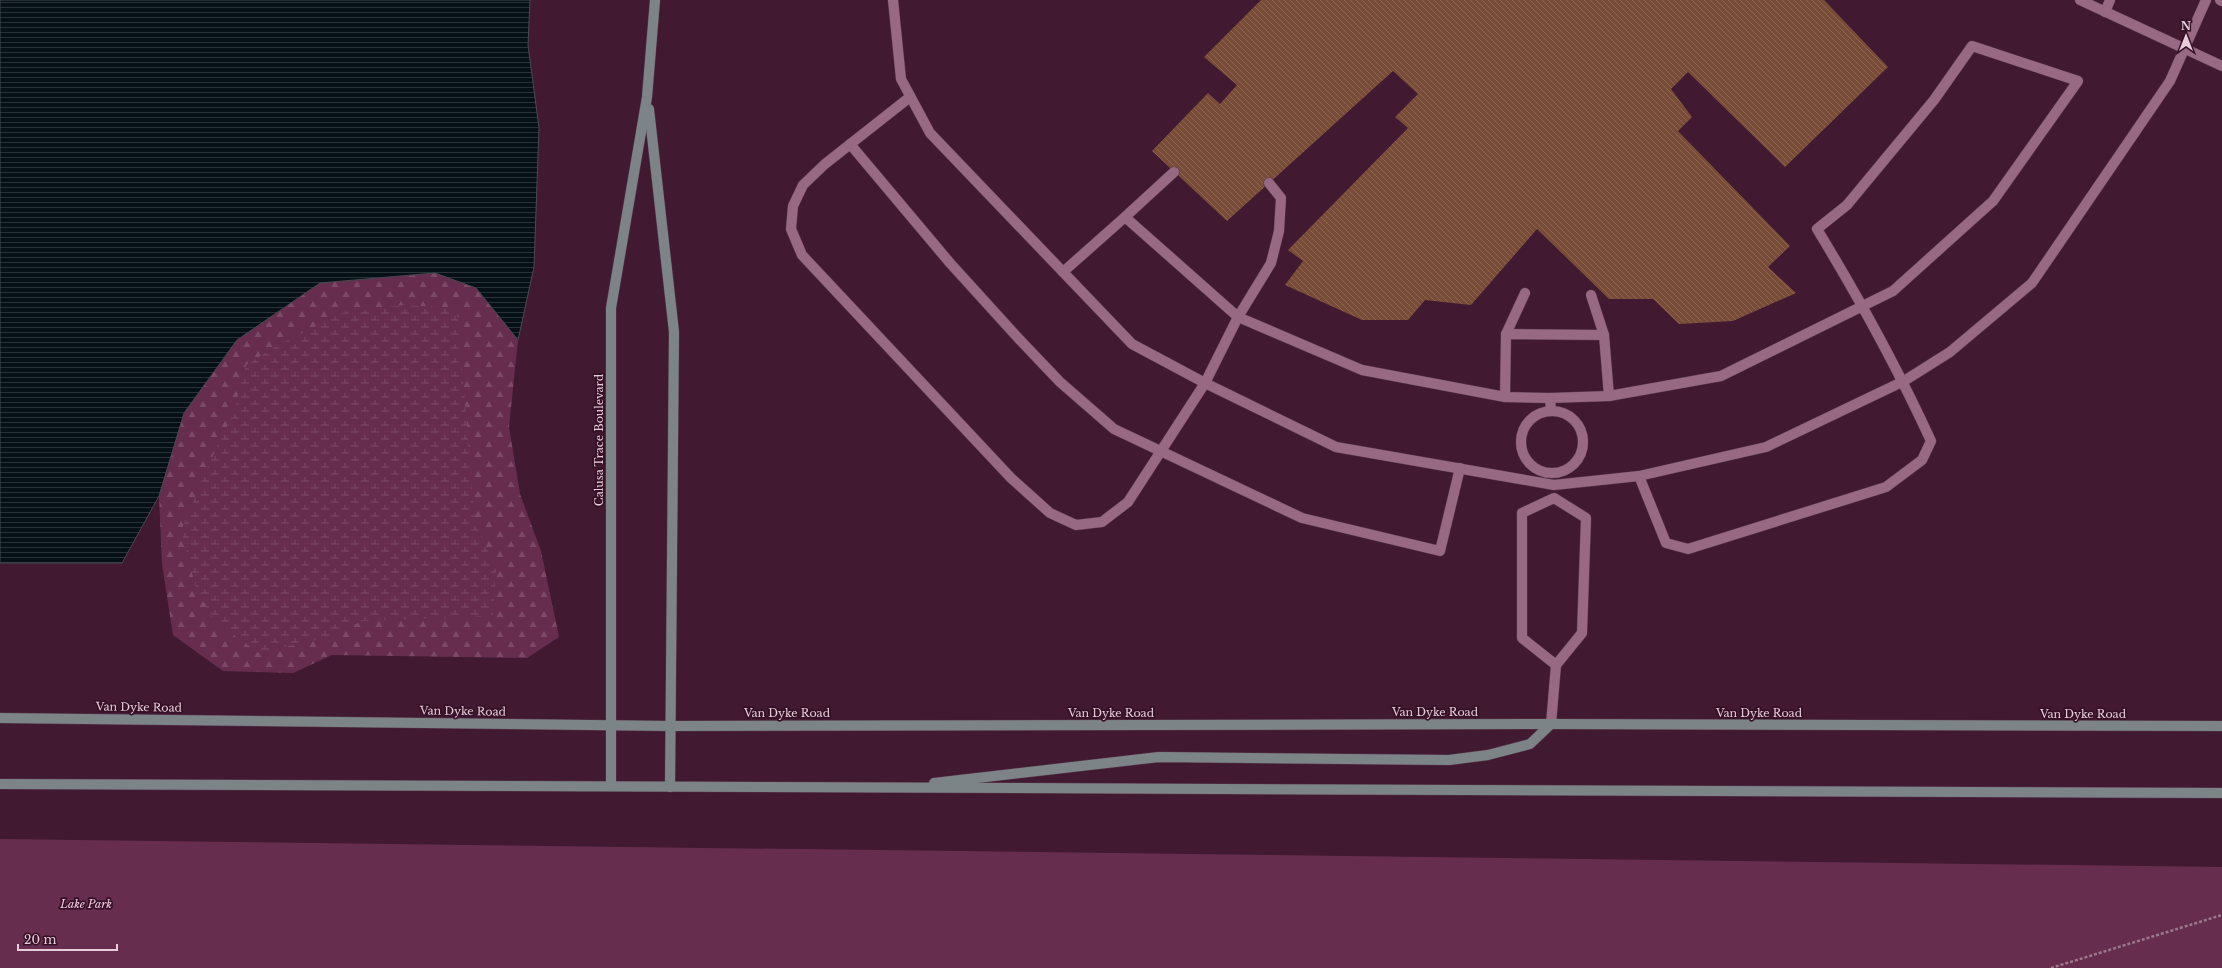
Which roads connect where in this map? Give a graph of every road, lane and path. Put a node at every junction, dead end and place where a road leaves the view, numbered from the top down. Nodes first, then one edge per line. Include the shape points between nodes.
1 (655, 0) edge
2 (893, 0) edge
3 (2080, 0) edge
4 (2110, 0) edge
5 (2206, 0) edge
6 (2105, 12) junction
7 (2183, 50) junction
8 (2222, 66) edge
9 (647, 97) junction
10 (910, 97) junction
11 (850, 144) junction
12 (1174, 172) dead end
13 (1270, 183) dead end
14 (1125, 217) junction
15 (1063, 272) junction
16 (1525, 293) dead end
17 (1591, 295) dead end
18 (1864, 306) junction
19 (1238, 317) junction
20 (1506, 334) junction
21 (1604, 335) junction
22 (1904, 381) junction
23 (1205, 383) junction
24 (1609, 396) junction
25 (1505, 397) junction
26 (1550, 398) junction
27 (1551, 411) junction
28 (1161, 452) junction
29 (1460, 468) junction
30 (1555, 473) junction
31 (1639, 476) junction
32 (1554, 485) junction
33 (1554, 498) junction
34 (1556, 665) junction
35 (0, 718) edge
36 (612, 724) junction
37 (1551, 724) junction
38 (670, 726) junction
39 (2222, 726) edge
40 (0, 784) edge
41 (612, 786) junction
42 (670, 788) junction
43 (888, 789) junction
44 (2222, 793) edge
45 (2222, 915) edge
46 (2052, 968) edge

1 - 9 main road, Calusa Trace Boulevard
2 - 10 lane via 901,79
3 - 6 lane
4 - 6 lane
5 - 7 lane
6 - 7 lane
7 - 8 lane
7 - 22 lane via 2170,82 2032,283 1950,352
9 - 36 main road, Calusa Trace Boulevard via 611,308
9 - 38 main road, Calusa Trace Boulevard via 674,332
10 - 11 lane
10 - 15 lane via 930,133
11 - 28 lane via 950,263 1060,382 1114,429
11 - 28 lane via 803,184 793,206 791,230 802,255 1011,478 1050,513 1076,526 1102,522 1128,502
12 - 14 lane
13 - 19 lane via 1281,198 1279,231 1271,263
14 - 15 lane
14 - 19 lane
15 - 23 lane via 1132,344
16 - 20 lane
17 - 21 lane
18 - 18 lane via 1893,291 1993,201 2078,81 1972,46 1934,100 1847,205 1817,229
18 - 22 lane
18 - 24 lane via 1721,376
19 - 23 lane
19 - 25 lane via 1362,370
20 - 21 lane
20 - 25 lane
21 - 24 lane
22 - 31 lane via 1766,447
22 - 31 lane via 1931,440 1922,460 1886,487 1688,549 1666,543
23 - 28 lane
23 - 29 lane via 1336,447
24 - 26 lane
25 - 26 lane
26 - 27 lane
27 - 30 lane via 1566,414 1575,420 1583,438 1583,449 1578,459 1571,467
27 - 30 lane via 1538,414 1529,420 1524,428 1521,447 1530,465 1540,471
28 - 29 lane via 1302,518 1440,551
29 - 32 lane
30 - 32 lane
31 - 32 lane
32 - 33 lane
33 - 34 lane via 1586,518 1582,633
33 - 34 lane via 1522,513 1522,638
34 - 37 lane
35 - 36 main road, Van Dyke Road
36 - 38 main road, Van Dyke Road
36 - 41 main road, Calusa Trace Boulevard
37 - 38 main road, Van Dyke Road
37 - 39 main road, Van Dyke Road
37 - 43 main road via 1530,744 1488,755 1449,760 1159,757
38 - 42 main road, Calusa Trace Boulevard
40 - 41 main road
41 - 42 main road
42 - 43 main road
43 - 44 main road
45 - 46 path

